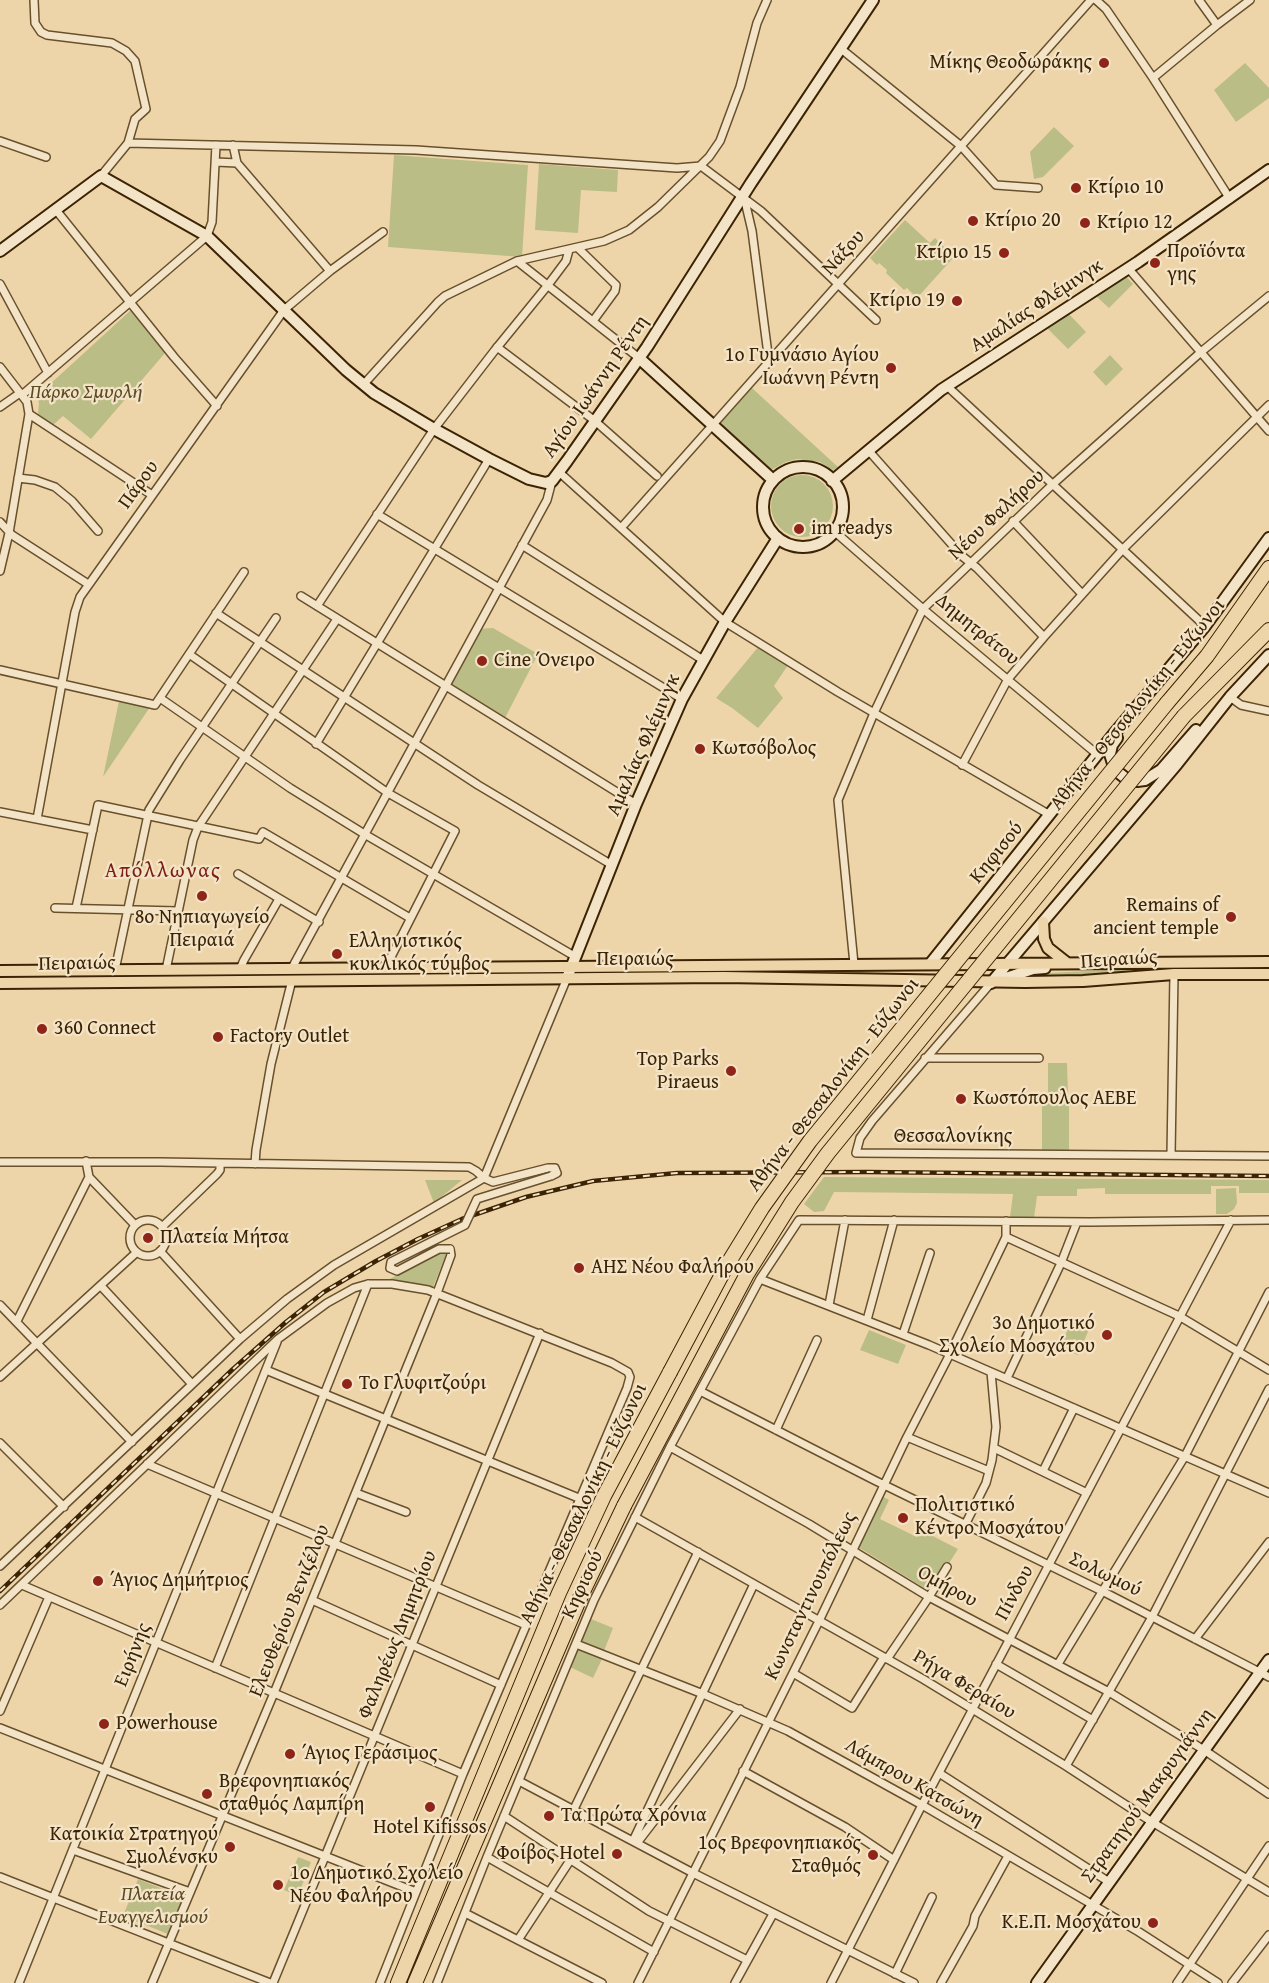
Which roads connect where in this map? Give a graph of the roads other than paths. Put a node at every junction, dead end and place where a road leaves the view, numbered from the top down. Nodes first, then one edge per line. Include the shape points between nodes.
1 (34, 0) edge
2 (767, 0) edge
3 (873, 0) edge
4 (1091, 0) edge
5 (1096, 0) edge
6 (1199, 0) edge
7 (1250, 0) edge
8 (1217, 25) junction
9 (840, 48) junction
10 (1153, 78) junction
11 (0, 141) edge
12 (128, 143) junction
13 (216, 145) junction
14 (233, 146) junction
15 (961, 146) junction
16 (46, 157) dead end
17 (216, 162) junction
18 (237, 164) junction
19 (701, 166) junction
20 (1269, 170) edge
21 (101, 176) junction
22 (1038, 188) dead end
23 (744, 196) junction
24 (1230, 199) junction
25 (56, 210) junction
26 (383, 232) dead end
27 (207, 236) junction
28 (578, 248) junction
29 (569, 250) junction
30 (0, 251) edge
31 (517, 261) junction
32 (1128, 268) junction
33 (330, 271) junction
34 (0, 284) edge
35 (839, 284) junction
36 (548, 285) junction
37 (1269, 296) edge
38 (130, 303) junction
39 (284, 310) junction
40 (876, 320) dead end
41 (593, 321) junction
42 (497, 347) junction
43 (1201, 352) junction
44 (639, 358) junction
45 (769, 362) junction
46 (0, 367) edge
47 (48, 373) junction
48 (363, 385) junction
49 (947, 386) junction
50 (21, 394) junction
51 (1269, 405) edge
52 (217, 406) junction
53 (0, 407) edge
54 (29, 414) junction
55 (1256, 417) junction
56 (595, 421) junction
57 (713, 425) junction
58 (434, 429) junction
59 (1269, 432) edge
60 (868, 450) junction
61 (489, 459) junction
62 (556, 476) junction
63 (657, 476) dead end
64 (18, 478) junction
65 (773, 480) junction
66 (832, 481) junction
67 (1053, 484) junction
68 (152, 495) junction
69 (378, 514) junction
70 (1013, 521) junction
71 (0, 522) edge
72 (621, 528) junction
73 (98, 531) dead end
74 (834, 531) junction
75 (9, 533) junction
76 (0, 535) edge
77 (778, 538) junction
78 (1269, 538) edge
79 (522, 545) junction
80 (433, 548) junction
81 (1123, 549) junction
82 (969, 563) junction
83 (0, 571) edge
84 (244, 572) dead end
85 (1265, 573) edge
86 (88, 584) junction
87 (499, 588) junction
88 (1082, 594) junction
89 (301, 596) dead end
90 (317, 606) junction
91 (922, 609) junction
92 (216, 613) junction
93 (276, 618) dead end
94 (337, 619) junction
95 (726, 622) junction
96 (1205, 626) junction
97 (1269, 630) edge
98 (1044, 637) junction
99 (260, 642) junction
100 (376, 644) junction
101 (189, 654) junction
102 (1269, 655) edge
103 (703, 660) junction
104 (0, 670) edge
105 (303, 671) junction
106 (1008, 679) junction
107 (62, 685) junction
108 (232, 685) junction
109 (446, 687) junction
110 (1230, 697) junction
111 (344, 698) junction
112 (682, 699) junction
113 (158, 701) junction
114 (1142, 701) junction
115 (1269, 711) edge
116 (874, 713) junction
117 (274, 714) junction
118 (202, 728) junction
119 (316, 744) junction
120 (415, 744) junction
121 (1098, 755) junction
122 (245, 757) junction
123 (962, 765) junction
124 (388, 793) junction
125 (636, 804) junction
126 (0, 812) edge
127 (148, 815) junction
128 (1050, 815) junction
129 (37, 819) junction
130 (198, 827) junction
131 (93, 830) junction
132 (366, 835) junction
133 (612, 865) junction
134 (238, 874) dead end
135 (433, 874) junction
136 (342, 880) junction
137 (279, 898) junction
138 (55, 908) dead end
139 (76, 908) junction
140 (128, 909) junction
141 (177, 911) junction
142 (410, 918) junction
143 (319, 922) junction
144 (1043, 922) junction
145 (574, 962) junction
146 (1269, 962) edge
147 (1008, 963) junction
148 (1068, 963) junction
149 (854, 964) junction
150 (930, 964) junction
151 (292, 968) junction
152 (389, 968) junction
153 (240, 969) junction
154 (115, 970) junction
155 (166, 970) junction
156 (0, 971) edge
157 (1173, 974) junction
158 (1269, 974) edge
159 (567, 978) junction
160 (292, 980) junction
161 (991, 982) junction
162 (0, 983) edge
163 (925, 1058) junction
164 (1039, 1058) dead end
165 (1171, 1155) junction
166 (1269, 1156) edge
167 (86, 1161) junction
168 (0, 1162) edge
169 (220, 1163) junction
170 (255, 1164) junction
171 (88, 1177) junction
172 (484, 1178) junction
173 (845, 1220) junction
174 (894, 1220) junction
175 (1231, 1220) junction
176 (1269, 1220) edge
177 (1006, 1221) junction
178 (1077, 1222) junction
179 (135, 1225) junction
180 (162, 1227) junction
181 (1006, 1237) junction
182 (160, 1251) junction
183 (137, 1252) junction
184 (930, 1253) dead end
185 (1061, 1263) junction
186 (760, 1279) junction
187 (368, 1284) junction
188 (100, 1286) junction
189 (1269, 1292) edge
190 (437, 1293) junction
191 (0, 1305) edge
192 (830, 1305) junction
193 (1179, 1316) junction
194 (867, 1320) junction
195 (17, 1321) junction
196 (540, 1333) junction
197 (903, 1334) junction
198 (240, 1339) junction
199 (278, 1339) junction
200 (817, 1340) dead end
201 (37, 1343) junction
202 (1239, 1352) junction
203 (950, 1354) junction
204 (266, 1370) junction
205 (1269, 1370) edge
206 (991, 1372) junction
207 (0, 1376) edge
208 (1007, 1378) junction
209 (192, 1384) junction
210 (1269, 1389) edge
211 (700, 1391) junction
212 (325, 1394) junction
213 (1074, 1408) junction
214 (386, 1419) junction
215 (1120, 1428) junction
216 (776, 1430) junction
217 (907, 1437) junction
218 (132, 1442) junction
219 (0, 1443) edge
220 (670, 1447) junction
221 (994, 1448) junction
222 (1185, 1456) junction
223 (488, 1461) junction
224 (147, 1464) junction
225 (989, 1471) junction
226 (1043, 1472) junction
227 (1226, 1473) junction
228 (884, 1485) junction
229 (216, 1493) junction
230 (356, 1493) junction
231 (1087, 1493) junction
232 (1269, 1493) edge
233 (581, 1499) junction
234 (64, 1507) junction
235 (406, 1512) dead end
236 (635, 1517) junction
237 (275, 1518) junction
238 (965, 1525) junction
239 (1269, 1542) edge
240 (335, 1544) junction
241 (852, 1550) junction
242 (698, 1552) junction
243 (0, 1566) edge
244 (1048, 1566) junction
245 (947, 1567) dead end
246 (754, 1584) junction
247 (22, 1585) junction
248 (436, 1587) junction
249 (1102, 1591) junction
250 (49, 1597) junction
251 (929, 1597) junction
252 (312, 1600) junction
253 (0, 1605) edge
254 (1152, 1617) junction
255 (819, 1621) junction
256 (526, 1625) junction
257 (1010, 1638) junction
258 (1195, 1639) junction
259 (156, 1643) junction
260 (412, 1644) junction
261 (576, 1644) junction
262 (886, 1658) junction
263 (1269, 1660) edge
264 (996, 1664) junction
265 (1058, 1664) junction
266 (215, 1668) junction
267 (641, 1669) junction
268 (793, 1673) junction
269 (1264, 1675) edge
270 (501, 1685) junction
271 (1109, 1692) junction
272 (274, 1693) junction
273 (703, 1694) junction
274 (740, 1709) junction
275 (973, 1709) junction
276 (0, 1711) edge
277 (1093, 1720) junction
278 (768, 1721) junction
279 (0, 1728) edge
280 (374, 1736) junction
281 (1204, 1749) junction
282 (1066, 1766) junction
283 (105, 1770) junction
284 (743, 1771) junction
285 (939, 1773) junction
286 (464, 1774) junction
287 (519, 1781) junction
288 (1269, 1794) edge
289 (922, 1805) junction
290 (574, 1809) junction
291 (223, 1816) junction
292 (504, 1816) junction
293 (1152, 1822) junction
294 (635, 1842) junction
295 (1269, 1846) edge
296 (73, 1850) junction
297 (325, 1856) junction
298 (1008, 1856) junction
299 (487, 1857) junction
300 (571, 1859) junction
301 (894, 1860) junction
302 (693, 1873) junction
303 (0, 1877) edge
304 (1247, 1878) junction
305 (1109, 1882) junction
306 (549, 1891) junction
307 (190, 1892) junction
308 (416, 1892) junction
309 (1269, 1892) edge
310 (932, 1897) dead end
311 (53, 1898) junction
312 (1092, 1906) junction
313 (465, 1913) junction
314 (773, 1914) junction
315 (669, 1922) junction
316 (1269, 1935) edge
317 (518, 1940) junction
318 (169, 1943) junction
319 (848, 1951) junction
320 (654, 1952) junction
321 (747, 1960) junction
322 (1190, 1963) junction
323 (895, 1974) junction
324 (19, 1983) edge
325 (152, 1983) edge
326 (272, 1983) edge
327 (380, 1983) edge
328 (398, 1983) edge
329 (415, 1983) edge
330 (437, 1983) edge
331 (602, 1983) edge
332 (638, 1983) edge
333 (735, 1983) edge
334 (831, 1983) edge
335 (914, 1983) edge
336 (941, 1983) edge
337 (1037, 1983) edge
338 (1177, 1983) edge
339 (1218, 1983) edge
340 (1232, 1983) edge

1 - 12 street via 35,23 41,32 112,43 135,61 146,109 135,119
2 - 19 street via 730,117 716,147
3 - 9 main road, Αγίου Ιωάννη Ρέντη
4 - 15 street, Νάξου
5 - 10 street
6 - 8 street
7 - 8 street
8 - 10 street
9 - 15 street
9 - 23 main road, Αγίου Ιωάννη Ρέντη
10 - 24 street
11 - 16 street
12 - 13 street
12 - 21 street
13 - 14 street
13 - 17 street
14 - 18 street
14 - 19 street via 416,150 677,168
15 - 22 street via 996,185
15 - 35 street, Νάξου
17 - 18 street
17 - 27 street via 212,222
18 - 33 street
19 - 23 street
19 - 28 street via 629,230
20 - 24 main road, Αμαλίας Φλέμινγκ
21 - 25 main road
21 - 27 main road, Αγίου Ιωάννη Ρέντη
23 - 35 street
23 - 44 main road, Αγίου Ιωάννη Ρέντη
23 - 45 street
24 - 32 main road, Αμαλίας Φλέμινγκ
25 - 30 main road
25 - 38 street
26 - 33 street, Πάρου
27 - 38 street
27 - 39 main road, Αγίου Ιωάννη Ρέντη
28 - 29 street
28 - 41 street via 616,285
29 - 31 street
29 - 36 street via 566,261
31 - 36 street
31 - 48 street via 438,302
32 - 43 street
32 - 49 main road, Αμαλίας Φλέμινγκ
33 - 39 street, Πάρου
34 - 47 street
35 - 40 street
35 - 45 street, Νάξου
36 - 41 street
36 - 42 street
37 - 43 street, Νέου Φαλήρου
38 - 47 street
38 - 52 street
39 - 48 main road, Αγίου Ιωάννη Ρέντη
39 - 52 street, Πάρου
41 - 44 street
42 - 56 street
42 - 58 street
43 - 55 street
43 - 67 street, Νέου Φαλήρου
44 - 56 main road, Αγίου Ιωάννη Ρέντη
44 - 57 main road
45 - 57 street, Νάξου
46 - 50 street
47 - 50 street
48 - 58 main road, Αγίου Ιωάννη Ρέντη
49 - 60 main road, Αμαλίας Φλέμινγκ
49 - 67 street
50 - 53 street
50 - 54 street
51 - 55 street
52 - 68 street, Πάρου
54 - 64 street
54 - 68 street
55 - 59 street
55 - 81 street
56 - 62 main road, Αγίου Ιωάννη Ρέντη
56 - 63 street
57 - 65 main road
57 - 72 street, Νάξου
58 - 61 main road, Αγίου Ιωάννη Ρέντη
58 - 69 street
60 - 66 main road, Αμαλίας Φλέμινγκ
60 - 82 street
61 - 62 main road, Αγίου Ιωάννη Ρέντη via 529,479 546,483
61 - 80 street
62 - 72 street
62 - 79 street
64 - 73 street via 55,487
64 - 75 street
65 - 66 main road via 792,468 807,467 821,471
65 - 77 main road via 766,491 763,510 768,526
66 - 74 main road via 842,501 841,517
67 - 70 street, Νέου Φαλήρου
67 - 81 street
68 - 86 street, Πάρου
69 - 80 street
69 - 90 street
70 - 82 street, Νέου Φαλήρου
70 - 88 street
71 - 75 street
72 - 95 street
74 - 77 main road via 821,542 804,546
74 - 91 street, Δημητράτου
75 - 76 street
75 - 83 street
75 - 86 street
77 - 95 main road, Αμαλίας Φλέμινγκ
78 - 96 main road, Κηφισού
79 - 87 street
79 - 103 street
80 - 87 street
80 - 100 street
81 - 88 street
81 - 96 street
82 - 91 street, Νέου Φαλήρου
82 - 98 street
84 - 92 street
85 - 328 highway, Αθήνα - Θεσσαλονίκη - Εύζωνοι, bridge via 1207,656 838,1106 762,1208 610,1486 559,1593
86 - 107 street, Πάρου via 77,604
87 - 109 street
87 - 112 street
88 - 98 street
89 - 90 street
90 - 94 street
91 - 106 street, Δημητράτου
91 - 116 street, Νέου Φαλήρου
92 - 99 street
92 - 101 street
93 - 99 street
94 - 100 street
94 - 105 street
95 - 103 main road, Αμαλίας Φλέμινγκ
95 - 116 street
96 - 114 main road, Κηφισού
97 - 329 highway, Αθήνα - Θεσσαλονίκη - Εύζωνοι, bridge via 1184,716 792,1202 747,1274 624,1506 579,1600
98 - 106 street
99 - 105 street
99 - 108 street
100 - 109 street
100 - 111 street
101 - 108 street
101 - 113 street
102 - 110 main road
103 - 112 main road, Αμαλίας Φλέμινγκ
104 - 107 street
105 - 111 street
105 - 117 street
106 - 121 street, Δημητράτου
106 - 123 street
107 - 113 street
107 - 129 street, Πάρου
108 - 117 street
108 - 118 street
109 - 120 street
109 - 125 street
110 - 114 main road via 1161,770 1137,782 1120,776 1110,754
110 - 115 street via 1242,705
110 - 144 main road
111 - 119 street
111 - 120 street
112 - 125 main road, Αμαλίας Φλέμινγκ
113 - 118 street
114 - 121 main road, Κηφισού
116 - 123 street
116 - 149 street, Νέου Φαλήρου via 837,807
117 - 119 street
117 - 122 street
118 - 122 street
118 - 127 street
119 - 124 street
120 - 124 street
120 - 133 street
121 - 128 main road, Κηφισού
122 - 130 street
122 - 132 street
123 - 128 street
124 - 132 street
124 - 135 street via 455,831
125 - 133 main road, Αμαλίας Φλέμινγκ
126 - 129 street
127 - 130 street
127 - 131 street via 98,805
127 - 140 street
128 - 150 main road, Κηφισού
129 - 131 street
130 - 136 street via 261,836
130 - 141 street
131 - 139 street
132 - 135 street
132 - 136 street
133 - 145 main road, Αμαλίας Φλέμινγκ
134 - 137 street
135 - 142 street
135 - 145 street
136 - 142 street
136 - 143 street
137 - 143 street
137 - 153 street
138 - 139 street
139 - 140 street
140 - 141 street
140 - 154 street
141 - 155 street
142 - 152 street
143 - 151 street
144 - 147 main road
144 - 148 main road via 1048,948
145 - 149 main road, Πειραιώς
145 - 152 main road, Πειραιώς
145 - 159 main road, Αμαλίας Φλέμινγκ
146 - 148 main road, Πειραιώς
147 - 148 main road, Πειραιώς
147 - 150 main road, Πειραιώς
147 - 161 main road
148 - 161 main road
149 - 150 main road, Πειραιώς
151 - 152 main road, Πειραιώς
151 - 153 main road, Πειραιώς
153 - 155 main road, Πειραιώς
154 - 155 main road, Πειραιώς
154 - 156 main road, Πειραιώς
157 - 158 main road, Πειραιώς
157 - 161 main road, Πειραιώς via 1083,981
157 - 165 street
159 - 160 main road, Πειραιώς
159 - 161 main road, Πειραιώς
159 - 172 street
160 - 162 main road, Πειραιώς
160 - 170 street via 271,1064
161 - 163 street, Θεσσαλονίκης
163 - 164 street
163 - 165 street, Θεσσαλονίκης via 872,1121 860,1138 856,1153
165 - 166 street, Θεσσαλονίκης
167 - 168 street
167 - 169 street
167 - 171 street
169 - 170 street
169 - 180 street via 217,1174
170 - 172 street via 470,1167
171 - 179 street
171 - 195 street
172 - 190 street, Ελευθερίου Βενιζέλου, bridge via 493,1182 548,1168 558,1171 554,1176 477,1199 465,1225 391,1262 390,1268 397,1271 439,1249 450,1249 452,1254
172 - 198 street via 324,1271
173 - 174 street
173 - 186 street, Κηφισού via 799,1220
173 - 192 street
174 - 177 street
174 - 194 street
175 - 176 street
175 - 178 street
175 - 193 street, Πίνδου
177 - 178 street
177 - 181 street, Κωνσταντινουπόλεως
178 - 185 street
179 - 180 street via 149,1219
179 - 183 street via 130,1240
180 - 182 street via 166,1241
181 - 185 street
181 - 203 street, Κωνσταντινουπόλεως
182 - 183 street via 150,1256
182 - 198 street
183 - 188 street
184 - 197 street
185 - 193 street
185 - 208 street
186 - 192 street
186 - 211 street, Κηφισού
187 - 190 street via 399,1285
187 - 199 street via 342,1293
187 - 212 street
188 - 201 street
188 - 209 street
189 - 202 street
190 - 196 street
190 - 214 street, Ελευθερίου Βενιζέλου
191 - 195 street
192 - 194 street
193 - 202 street
193 - 215 street, Πίνδου
194 - 197 street
195 - 201 street
196 - 223 street, Φαληρέως Δημητρίου
196 - 233 street, Κηφισού via 628,1372 627,1388
197 - 203 street
198 - 209 street
199 - 204 street, Ειρήνης
199 - 224 street
200 - 216 street
201 - 207 street
201 - 218 street
202 - 205 street
202 - 222 street
203 - 206 street
203 - 217 street, Κωνσταντινουπόλεως
204 - 212 street
204 - 229 street, Ειρήνης
206 - 208 street
206 - 221 street
208 - 213 street
209 - 218 street
210 - 227 street
211 - 216 street, Σολωμού
211 - 220 street, Κηφισού
212 - 214 street
212 - 237 street
213 - 215 street
213 - 226 street
214 - 223 street
214 - 230 street, Ελευθερίου Βενιζέλου
215 - 222 street
215 - 231 street, Πίνδου
216 - 228 street, Σολωμού
217 - 225 street
217 - 228 street, Κωνσταντινουπόλεως
218 - 234 street
219 - 234 street
220 - 236 street, Κηφισού
220 - 241 street, Ομήρου
221 - 225 street
221 - 226 street
222 - 227 street
222 - 249 street
223 - 233 street
223 - 248 street, Φαληρέως Δημητρίου
224 - 229 street
224 - 247 street
225 - 238 street
226 - 231 street
227 - 232 street
227 - 254 street
228 - 238 street, Σολωμού
228 - 241 street, Κωνσταντινουπόλεως
229 - 237 street
229 - 259 street, Ειρήνης
230 - 235 street
230 - 240 street, Ελευθερίου Βενιζέλου
231 - 244 street, Πίνδου
233 - 256 street, Κηφισού
234 - 243 street
236 - 242 street, Ρήγα Φεραίου
236 - 261 street, Κηφισού
237 - 240 street
237 - 266 street
238 - 244 street, Σολωμού
239 - 258 street
240 - 248 street
240 - 252 street, Ελευθερίου Βενιζέλου
241 - 251 street, Ομήρου
241 - 255 street, Κωνσταντινουπόλεως
242 - 246 street, Ρήγα Φεραίου
242 - 267 street
244 - 249 street, Σολωμού
244 - 257 street, Πίνδου
245 - 251 street
246 - 255 street, Ρήγα Φεραίου
246 - 273 street
247 - 250 street
247 - 253 street
248 - 256 street
248 - 260 street, Φαληρέως Δημητρίου
249 - 254 street, Σολωμού
249 - 265 street
250 - 259 street
250 - 276 street
251 - 257 street, Ομήρου
251 - 262 street
252 - 260 street
252 - 272 street, Ελευθερίου Βενιζέλου
254 - 258 street, Σολωμού
254 - 271 street
255 - 262 street, Ρήγα Φεραίου
255 - 268 street, Κωνσταντινουπόλεως
256 - 270 street, Κηφισού
257 - 264 street, Πίνδου
257 - 265 street, Ομήρου
258 - 269 street, Σολωμού
259 - 266 street
259 - 283 street, Ειρήνης
260 - 270 street
260 - 280 street, Φαληρέως Δημητρίου
261 - 267 street, Λάμπρου Κατσώνη
261 - 287 street, Κηφισού
262 - 268 street via 852,1708
262 - 275 street, Ρήγα Φεραίου
263 - 269 main road, Στρατηγού Μακρυγιάννη
264 - 275 street, Πίνδου
264 - 277 street
265 - 271 street, Ομήρου
266 - 272 street
267 - 273 street, Λάμπρου Κατσώνη
267 - 290 street
268 - 278 street, Κωνσταντινουπόλεως
269 - 281 main road, Στρατηγού Μακρυγιάννη
270 - 286 street, Κηφισού
271 - 277 street
271 - 281 street, Ομήρου
272 - 280 street
272 - 291 street, Ελευθερίου Βενιζέλου
273 - 274 street, Λάμπρου Κατσώνη
273 - 294 street
274 - 278 street, Λάμπρου Κατσώνη
274 - 294 street
275 - 282 street, Ρήγα Φεραίου
275 - 285 street, Πίνδου
277 - 282 street
278 - 284 street, Κωνσταντινουπόλεως
278 - 289 street, Λάμπρου Κατσώνη
279 - 283 street
280 - 286 street
280 - 297 street, Φαληρέως Δημητρίου
281 - 288 street, Ομήρου
281 - 293 main road, Στρατηγού Μακρυγιάννη
282 - 293 street, Ρήγα Φεραίου
283 - 291 street
283 - 296 street, Ειρήνης
284 - 301 street via 845,1827
284 - 302 street, Κωνσταντινουπόλεως
285 - 289 street, Πίνδου
285 - 305 street
286 - 308 street, Κηφισού
287 - 290 street
287 - 292 street, Κηφισού
289 - 298 street, Λάμπρου Κατσώνη
289 - 301 street, Πίνδου
290 - 294 street
291 - 297 street
291 - 307 street, Ελευθερίου Βενιζέλου
292 - 299 street, Κηφισού
292 - 300 street
293 - 304 street, Ρήγα Φεραίου
293 - 305 main road, Στρατηγού Μακρυγιάννη
294 - 302 street
295 - 304 street
296 - 307 street
296 - 311 street, Ειρήνης
297 - 308 street
297 - 326 street, Φαληρέως Δημητρίου
298 - 312 street, Λάμπρου Κατσώνη
298 - 336 street
299 - 306 street
299 - 313 street, Κηφισού
300 - 306 street
300 - 315 street
301 - 319 street, Πίνδου
302 - 314 street
302 - 315 street, Κωνσταντινουπόλεως
303 - 311 street
304 - 309 street, Ρήγα Φεραίου
304 - 322 street
305 - 312 main road, Στρατηγού Μακρυγιάννη
306 - 317 street
306 - 320 street
307 - 318 street, Ελευθερίου Βενιζέλου
308 - 327 street, Κηφισού
310 - 323 street
311 - 318 street
311 - 324 street, Ειρήνης
312 - 322 street, Λάμπρου Κατσώνη
312 - 337 main road, Στρατηγού Μακρυγιάννη
313 - 317 street
313 - 330 street, Κηφισού
314 - 319 street
314 - 321 street
315 - 320 street, Κωνσταντινουπόλεως
315 - 321 street
316 - 340 street
317 - 331 street
318 - 325 street, Ελευθερίου Βενιζέλου
318 - 326 street
319 - 323 street
319 - 334 street, Πίνδου
320 - 332 street, Κωνσταντινουπόλεως
321 - 333 street
322 - 338 street
322 - 339 street, Λάμπρου Κατσώνη
323 - 335 street

